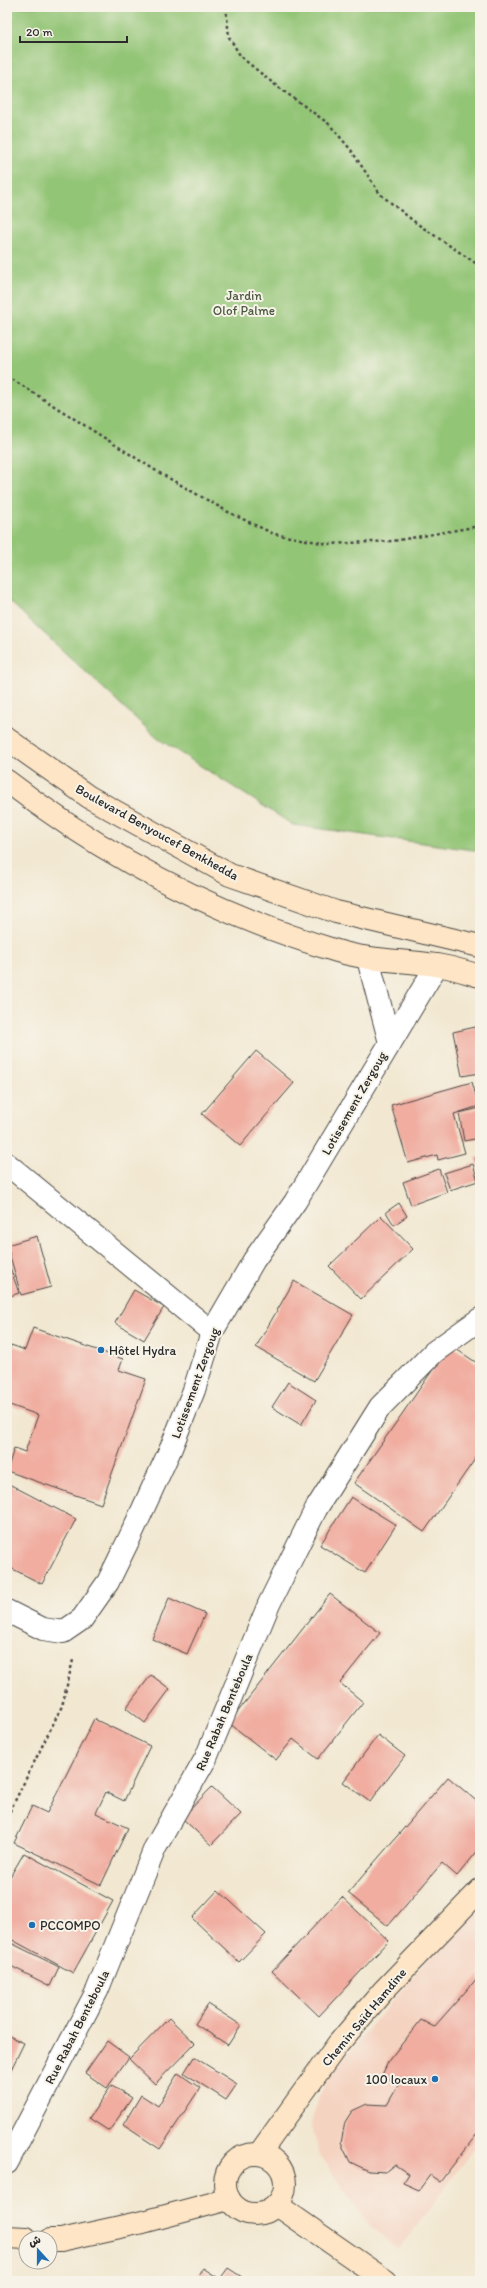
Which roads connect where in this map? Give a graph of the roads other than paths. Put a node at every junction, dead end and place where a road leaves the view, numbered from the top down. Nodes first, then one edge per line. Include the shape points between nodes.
1 (7, 739) edge
2 (7, 782) edge
3 (480, 946) edge
4 (368, 959) junction
5 (437, 965) junction
6 (480, 976) edge
7 (390, 1043) junction
8 (7, 1164) edge
9 (480, 1319) edge
10 (212, 1332) junction
11 (7, 1611) edge
12 (480, 1890) edge
13 (259, 2154) junction
14 (7, 2163) edge
15 (229, 2199) junction
16 (277, 2205) junction
17 (7, 2237) edge
18 (18, 2238) edge
19 (58, 2240) edge
20 (386, 2281) edge

1 - 3 main road, Boulevard Benyoucef Benkhedda via 89,797 230,875 336,912
2 - 4 main road via 52,816 151,875 236,916
4 - 5 main road
4 - 7 street, Lotissement Zergoug
5 - 6 main road
5 - 7 street, Lotissement Zergoug
7 - 10 street, Lotissement Zergoug via 295,1202 254,1260
8 - 10 street
9 - 14 street, Rue Rabah Benteboula via 434,1352 380,1407 316,1509 269,1604 206,1758 155,1848 98,1991
10 - 11 street, Lotissement Zergoug via 194,1390 168,1455 108,1582 82,1619 63,1632 43,1629
12 - 13 main road, Chemin Saïd Hamdine via 384,1991 338,2044
13 - 15 main road via 248,2154 230,2166 225,2186
13 - 16 main road via 275,2161 282,2169 286,2187
15 - 16 main road via 236,2207 251,2214 261,2213
15 - 19 main road
16 - 20 main road
17 - 18 main road

